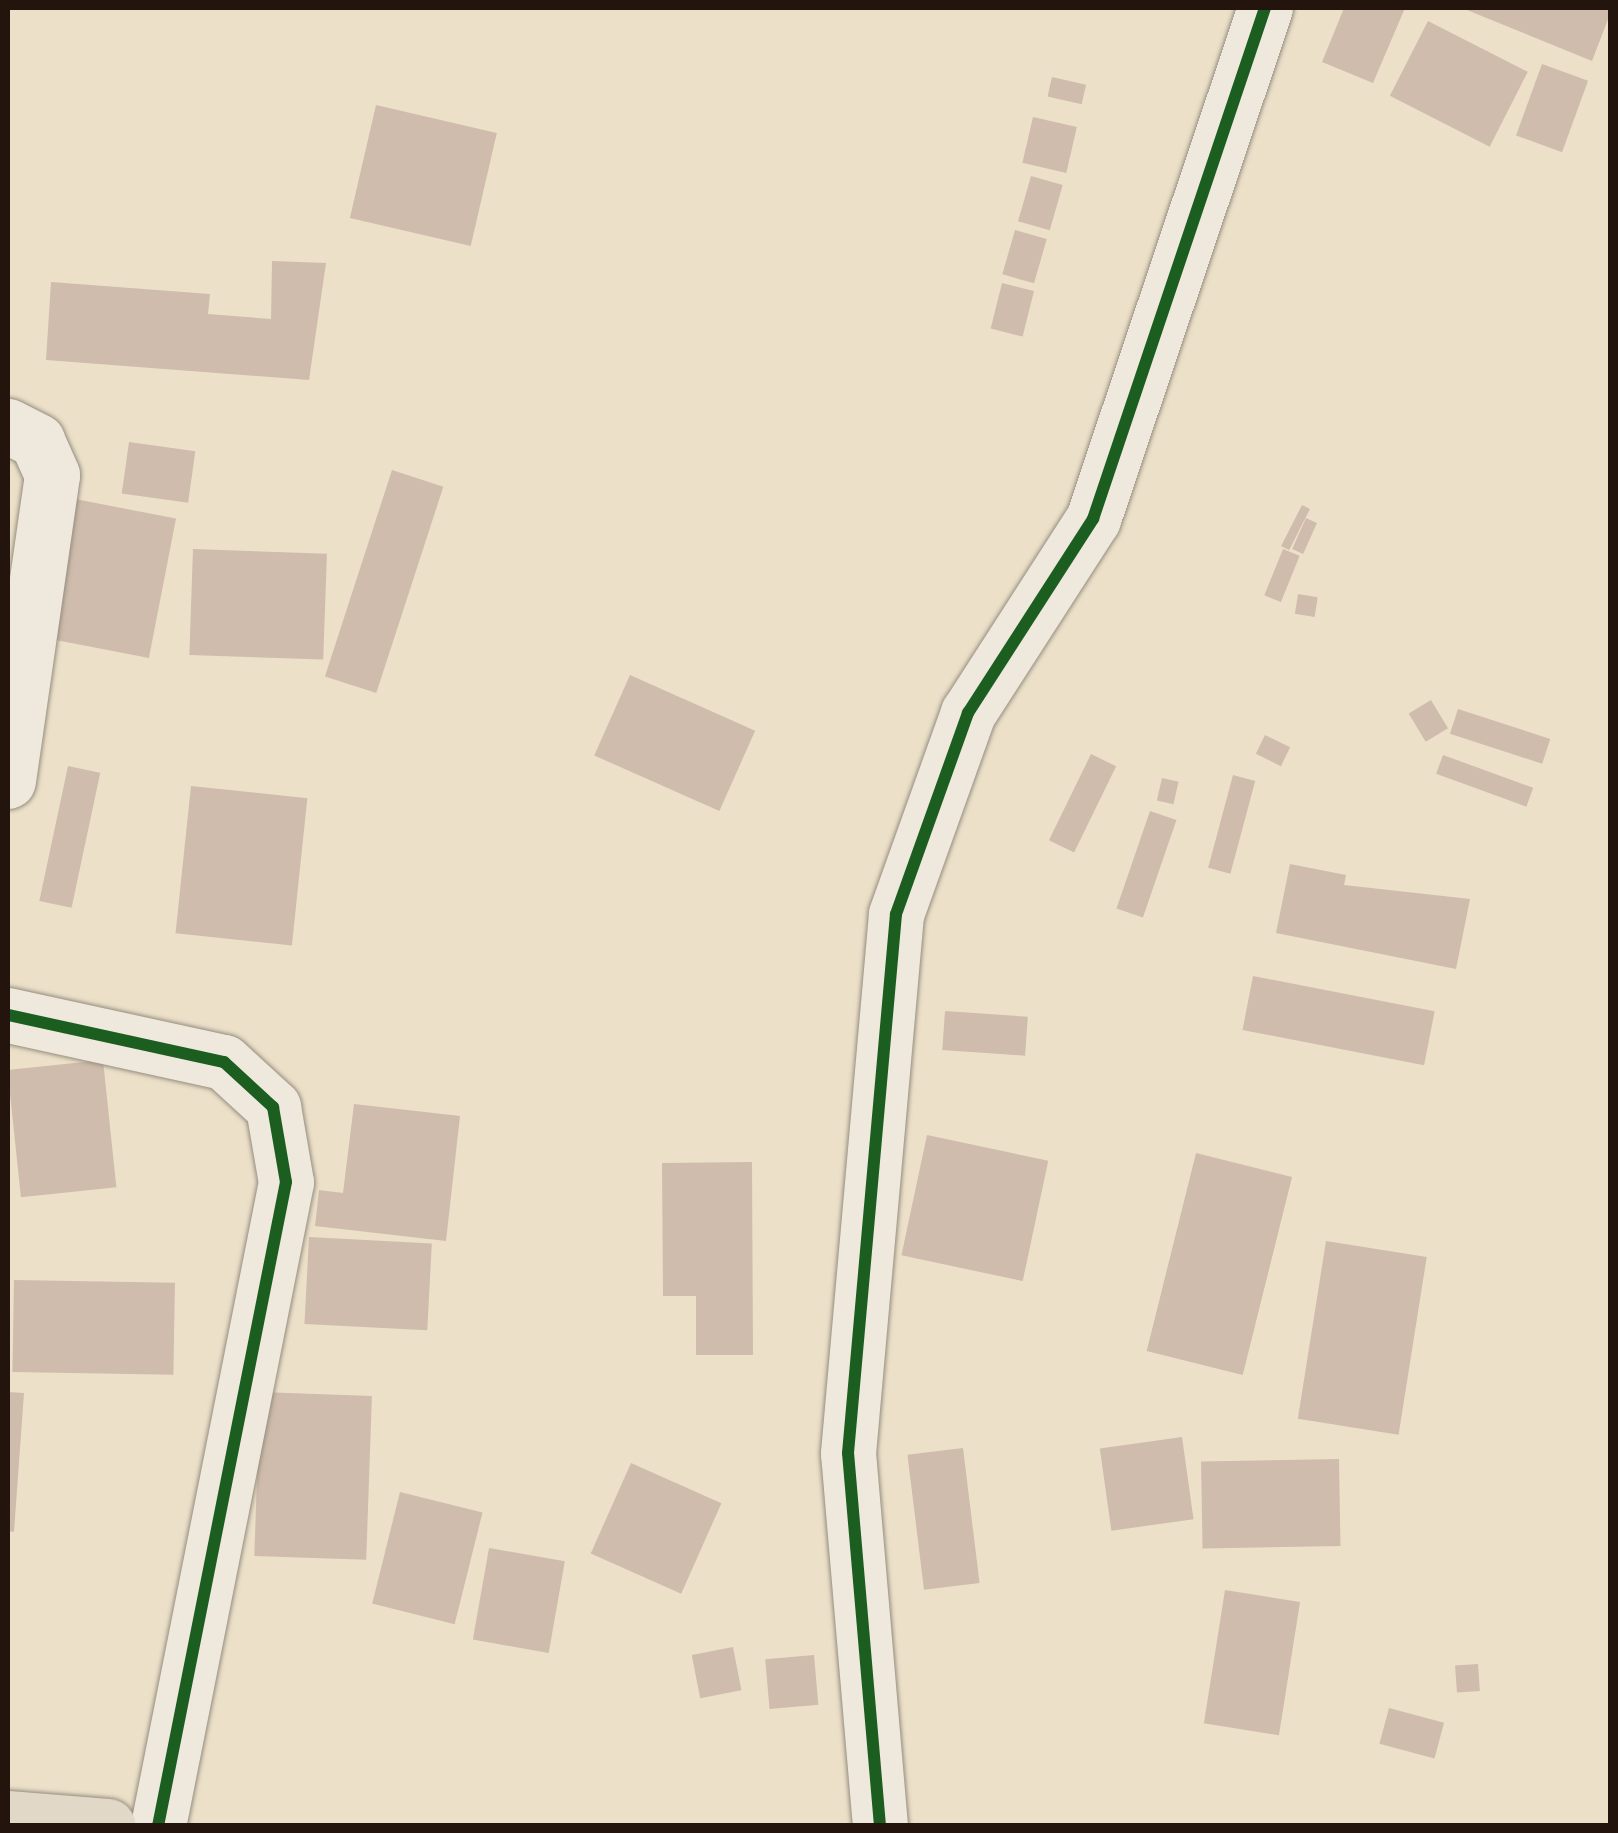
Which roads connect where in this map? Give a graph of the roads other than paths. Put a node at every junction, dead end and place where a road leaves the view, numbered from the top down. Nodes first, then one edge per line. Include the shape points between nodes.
1 (1265, 8) edge
2 (8, 426) edge
3 (8, 781) edge
4 (8, 1014) edge
5 (8, 1818) edge
6 (108, 1826) edge
7 (158, 1826) edge
8 (880, 1826) edge

1 - 8 street via 1093,519 968,712 896,914 848,1453
2 - 3 street via 36,441 52,475
4 - 7 street via 224,1062 273,1107 286,1182
5 - 6 highway

